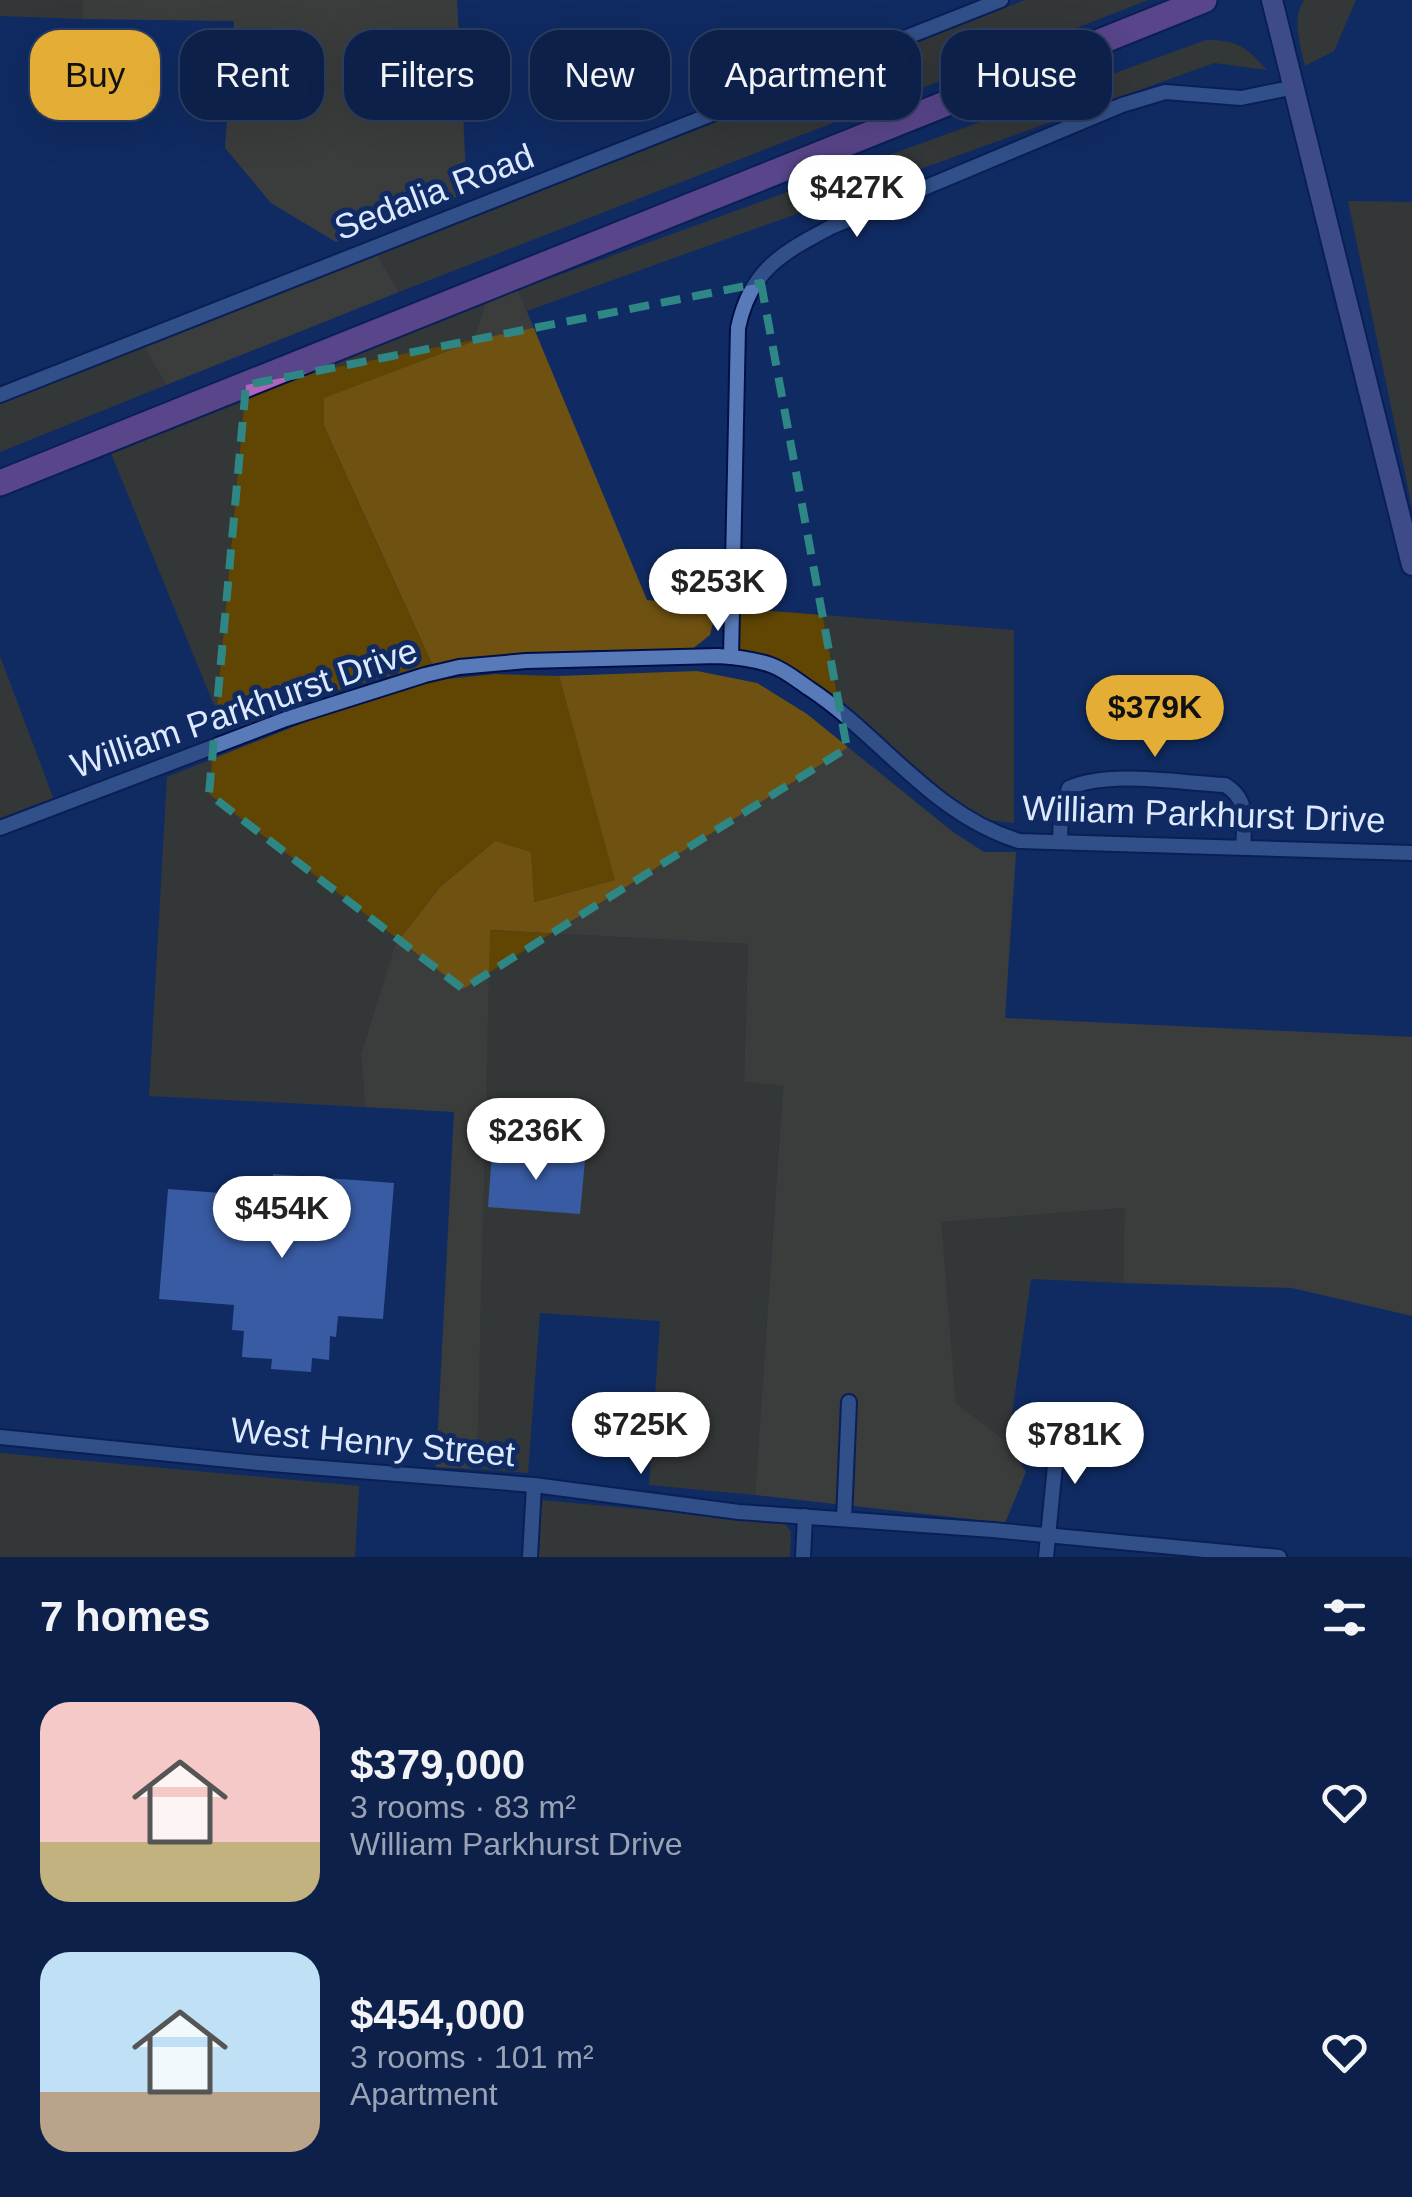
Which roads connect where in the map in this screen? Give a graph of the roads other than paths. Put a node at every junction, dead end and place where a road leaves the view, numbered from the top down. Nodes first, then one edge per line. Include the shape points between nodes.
1 (1001, 0) edge
2 (1204, 0) edge
3 (1272, 0) edge
4 (1294, 86) junction
5 (0, 395) edge
6 (0, 482) edge
7 (1412, 565) edge
8 (731, 657) junction
9 (0, 828) edge
10 (1060, 842) junction
11 (1244, 848) junction
12 (1412, 852) edge
13 (849, 1402) dead end
14 (1058, 1434) dead end
15 (0, 1437) edge
16 (534, 1485) junction
17 (804, 1516) junction
18 (844, 1520) junction
19 (1047, 1534) junction
20 (530, 1557) edge
21 (803, 1557) edge
22 (1046, 1557) edge
23 (1277, 1557) edge

1 - 5 street, Sedalia Road
2 - 6 highway
3 - 4 street
4 - 7 street
4 - 8 street via 1241,98 1165,92 1122,105 831,228 762,273 743,304 738,328
8 - 9 street, William Parkhurst Drive via 459,667 286,718
8 - 10 street, William Parkhurst Drive via 776,666 932,794 996,834
10 - 11 street, William Parkhurst Drive
10 - 11 street via 1069,788 1117,780 1225,785 1244,804
11 - 12 street, William Parkhurst Drive
13 - 18 street
14 - 19 street
15 - 16 street, West Henry Street
16 - 17 street, West Henry Street
16 - 20 street
17 - 18 street, West Henry Street
17 - 21 street
18 - 19 street, West Henry Street
19 - 22 street
19 - 23 street, West Henry Street

